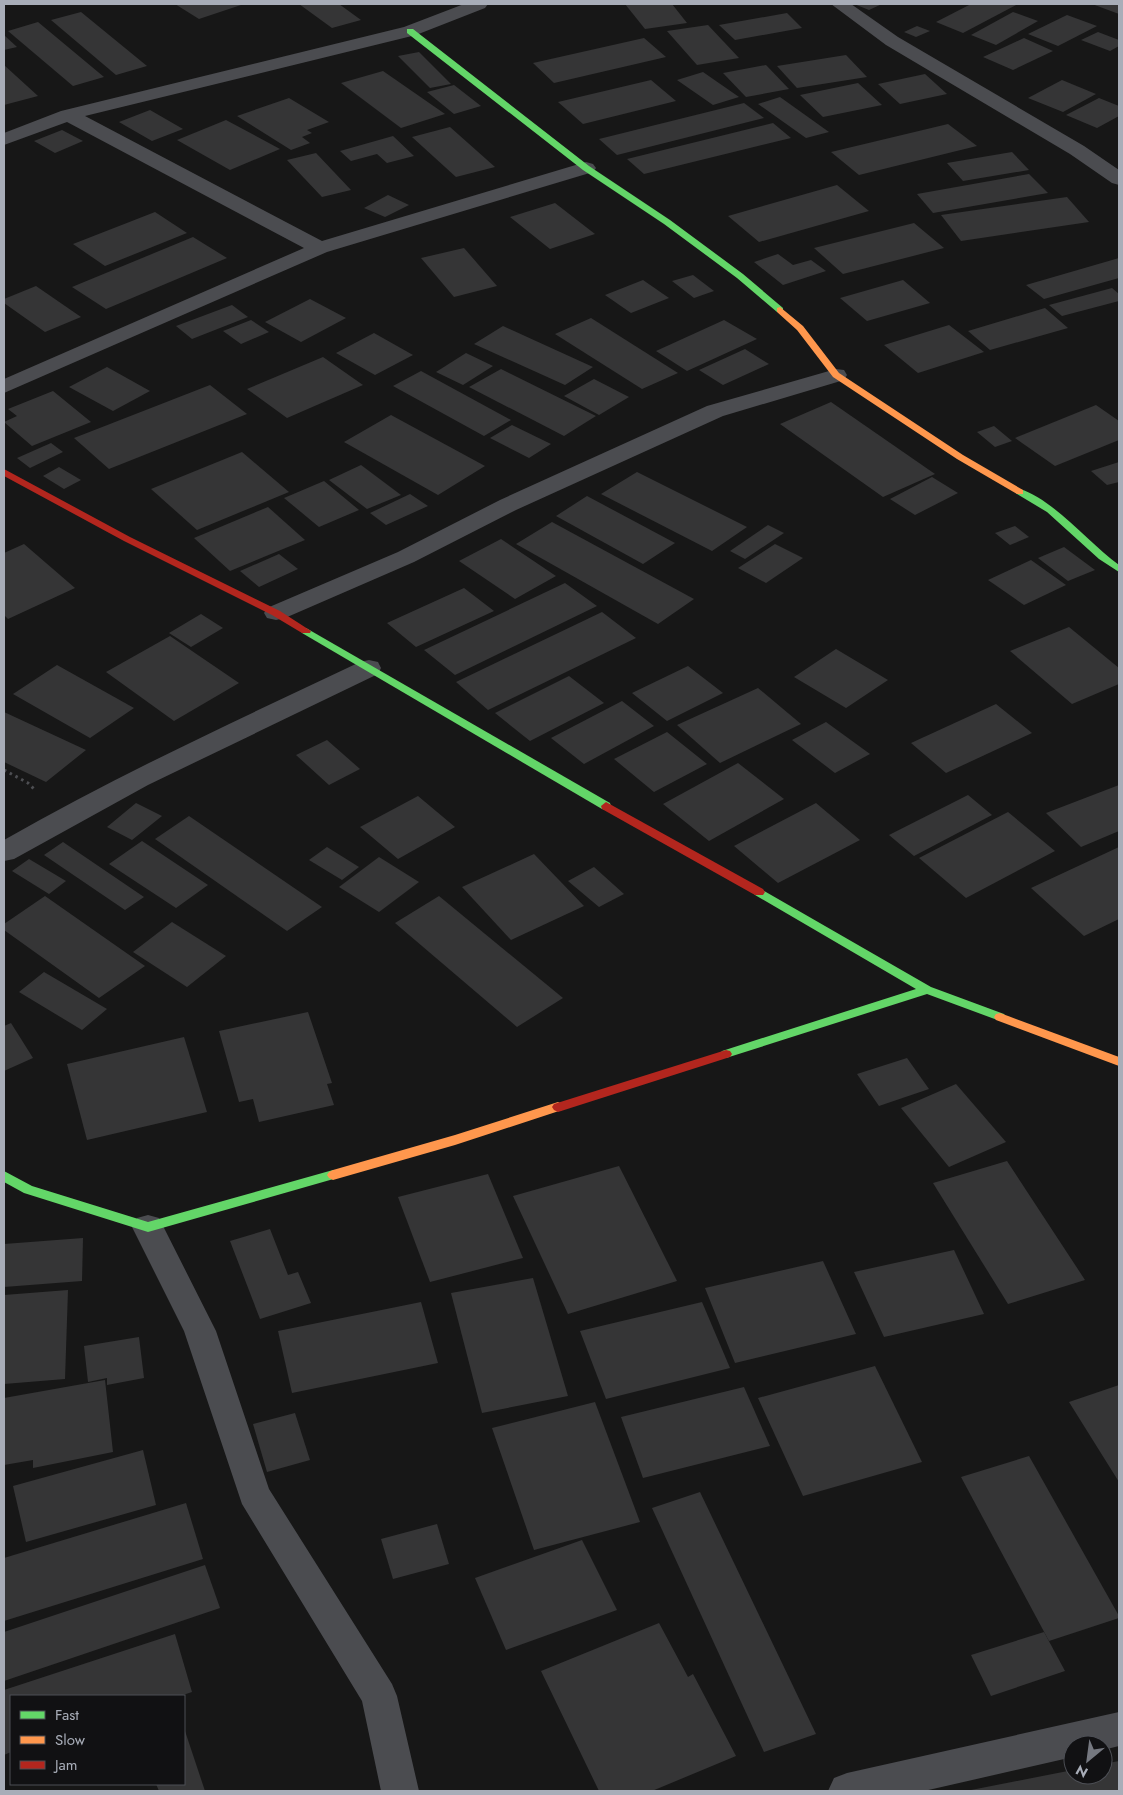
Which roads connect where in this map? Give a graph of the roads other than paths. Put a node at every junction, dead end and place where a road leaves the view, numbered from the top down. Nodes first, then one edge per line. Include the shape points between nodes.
1 (479, 4) edge
2 (840, 4) edge
3 (410, 31) junction
4 (68, 115) junction
5 (4, 140) edge
6 (586, 168) junction
7 (1119, 179) edge
8 (320, 248) junction
9 (836, 375) junction
10 (4, 387) edge
11 (4, 472) edge
12 (1119, 570) edge
13 (276, 613) junction
14 (368, 668) junction
15 (4, 852) edge
16 (927, 990) junction
17 (1119, 1062) edge
18 (4, 1176) edge
19 (148, 1227) junction
20 (1119, 1729) edge
21 (400, 1791) edge
22 (847, 1791) edge

1 - 3 street
2 - 7 street via 892,40 1077,150
3 - 4 street
3 - 6 street
4 - 5 street
4 - 8 street
6 - 8 street
6 - 9 street via 740,276 800,328
8 - 10 street
9 - 12 street via 960,457 1050,510
9 - 13 street via 715,411 508,505 406,556
11 - 13 street via 127,539
13 - 14 street
14 - 15 street via 63,816
14 - 16 street
16 - 17 street
16 - 19 street via 455,1140
18 - 19 street via 28,1190
19 - 21 street via 200,1332 254,1494 378,1696
20 - 22 street

